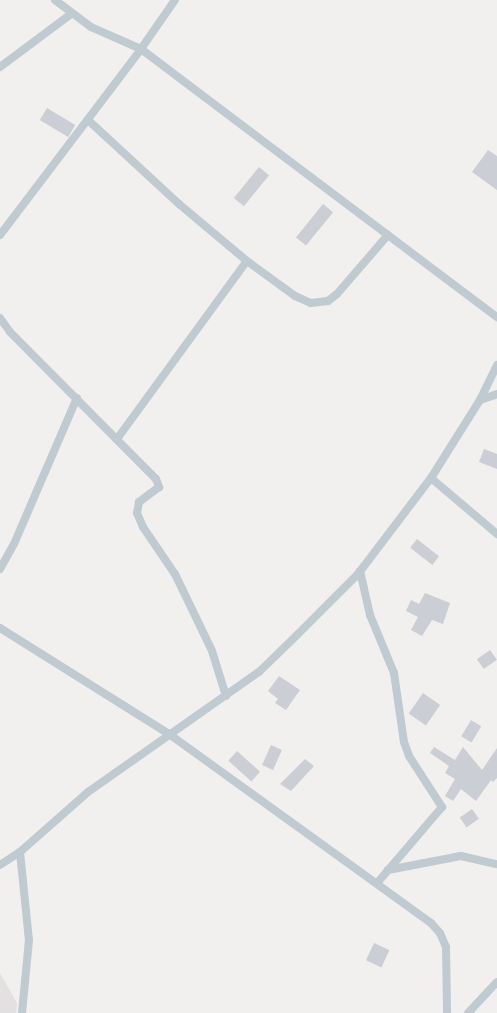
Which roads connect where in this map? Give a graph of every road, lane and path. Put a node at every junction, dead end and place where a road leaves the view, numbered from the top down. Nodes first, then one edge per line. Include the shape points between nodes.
1 (55, 0) edge
2 (175, 0) edge
3 (70, 14) junction
4 (141, 49) junction
5 (0, 67) edge
6 (88, 120) junction
7 (0, 235) edge
8 (388, 235) junction
9 (247, 261) junction
10 (497, 317) edge
11 (0, 318) edge
12 (497, 365) edge
13 (497, 394) edge
14 (77, 398) junction
15 (480, 400) junction
16 (117, 439) junction
17 (431, 478) junction
18 (497, 534) edge
19 (0, 569) edge
20 (360, 571) junction
21 (0, 628) edge
22 (226, 696) junction
23 (169, 734) junction
24 (20, 852) junction
25 (497, 864) edge
26 (0, 865) edge
27 (388, 870) junction
28 (377, 883) junction
29 (497, 982) edge
30 (22, 1013) edge
31 (447, 1013) edge
32 (468, 1013) edge

1 - 3 street
2 - 4 street
3 - 4 street
3 - 5 street
4 - 6 street
4 - 8 street
6 - 7 street
6 - 9 street
8 - 9 street via 328,301 311,303 295,296
8 - 10 street
9 - 16 street
11 - 14 street
12 - 15 street
13 - 15 street
14 - 16 street
14 - 19 street
15 - 17 street
16 - 22 street via 159,484 139,502 137,513 175,574 212,651
17 - 18 street
17 - 20 street
20 - 22 street via 259,672
20 - 27 street via 370,615 394,673 404,742 442,807
21 - 23 street
22 - 23 street
23 - 24 street via 88,792
23 - 28 street
24 - 26 street
24 - 30 street via 29,940
25 - 27 street via 461,856
27 - 28 street
28 - 31 street via 431,924 444,940
29 - 32 street

